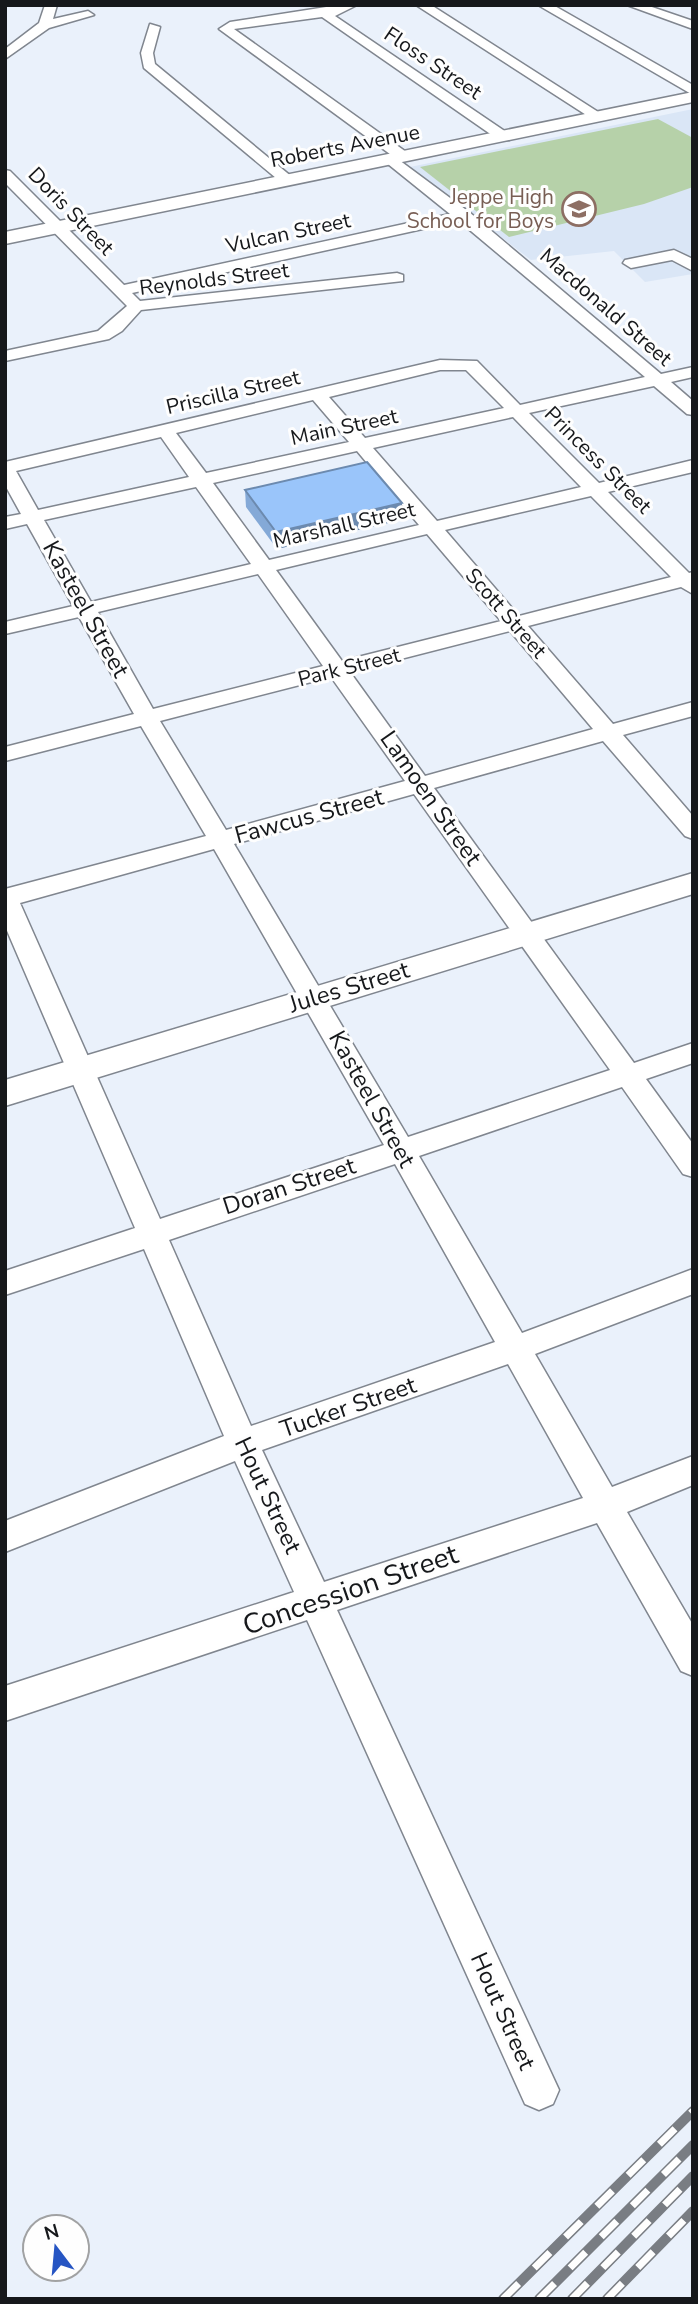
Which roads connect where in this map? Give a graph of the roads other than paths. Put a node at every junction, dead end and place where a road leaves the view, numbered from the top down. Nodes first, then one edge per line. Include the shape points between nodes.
1 (51, 5) edge
2 (351, 5) edge
3 (422, 5) edge
4 (544, 5) edge
5 (633, 5) edge
6 (693, 9) edge
7 (332, 12) junction
8 (88, 15) dead end
9 (663, 15) junction
10 (693, 25) edge
11 (16, 27) dead end
12 (154, 27) dead end
13 (41, 28) junction
14 (5, 55) edge
15 (693, 91) edge
16 (693, 97) edge
17 (599, 117) junction
18 (504, 137) junction
19 (397, 158) junction
20 (5, 174) edge
21 (287, 180) junction
22 (464, 215) junction
23 (56, 228) junction
24 (5, 238) edge
25 (631, 263) dead end
26 (693, 266) edge
27 (397, 278) dead end
28 (120, 291) junction
29 (136, 306) junction
30 (5, 356) edge
31 (471, 365) joint
32 (693, 372) edge
33 (659, 380) junction
34 (318, 395) junction
35 (693, 410) edge
36 (518, 411) junction
37 (166, 430) junction
38 (363, 447) junction
39 (693, 466) edge
40 (5, 468) edge
41 (202, 481) junction
42 (596, 490) junction
43 (34, 517) junction
44 (5, 523) edge
45 (433, 528) junction
46 (265, 566) junction
47 (690, 582) edge
48 (87, 609) junction
49 (515, 624) junction
50 (5, 628) edge
51 (338, 669) junction
52 (693, 709) edge
53 (147, 717) junction
54 (607, 731) junction
55 (5, 754) edge
56 (422, 784) junction
57 (693, 831) edge
58 (219, 840) junction
59 (693, 883) edge
60 (6, 898) edge
61 (526, 933) junction
62 (314, 998) junction
63 (693, 1053) edge
64 (82, 1070) junction
65 (627, 1075) junction
66 (5, 1093) edge
67 (400, 1149) junction
68 (693, 1166) edge
69 (152, 1231) junction
70 (693, 1281) edge
71 (5, 1283) edge
72 (514, 1349) junction
73 (243, 1443) junction
74 (693, 1470) edge
75 (606, 1505) junction
76 (5, 1536) edge
77 (317, 1600) junction
78 (693, 1659) edge
79 (5, 1704) edge
80 (539, 2090) dead end

1 - 13 street
2 - 7 street
3 - 17 street
4 - 15 street
5 - 9 street
6 - 9 street
7 - 18 street, Floss Street via 327,15 330,18
7 - 19 street, Macdonald Street via 225,28
8 - 13 street
9 - 10 street
11 - 13 street
12 - 21 street via 147,53 149,65
13 - 14 street
16 - 17 main road, Roberts Avenue
17 - 18 main road, Roberts Avenue
18 - 19 main road, Roberts Avenue
19 - 21 main road, Roberts Avenue
19 - 22 street, Macdonald Street
20 - 23 street, Doris Street
21 - 23 main road, Roberts Avenue
22 - 28 street, Vulcan Street
22 - 33 street, Macdonald Street
23 - 24 main road, Roberts Avenue
23 - 28 street, Doris Street
25 - 26 street via 674,255
27 - 29 street, Reynolds Street
28 - 29 street, Doris Street
29 - 30 street, Reynolds Street via 103,335
31 - 34 street, Priscilla Street via 440,365
31 - 36 street, Princess Street
32 - 33 street, Main Street
33 - 35 street, Macdonald Street
33 - 36 street, Main Street
34 - 37 street, Priscilla Street
34 - 38 street, Scott Street
36 - 38 street, Main Street
36 - 42 street, Princess Street
37 - 40 street, Priscilla Street
37 - 41 street, Lamoen Street
38 - 41 street, Main Street
38 - 45 street, Scott Street
39 - 42 street, Marshall Street
40 - 43 street, Kasteel Street
41 - 43 street, Main Street
41 - 46 street, Lamoen Street
42 - 45 street, Marshall Street
42 - 47 street, Princess Street
43 - 44 street, Main Street
43 - 48 street, Kasteel Street
45 - 46 street, Marshall Street
45 - 49 street, Scott Street
46 - 48 street, Marshall Street
46 - 51 street, Lamoen Street
47 - 49 street, Park Street
48 - 50 street, Marshall Street
48 - 53 street, Kasteel Street
49 - 51 street, Park Street
49 - 54 street, Scott Street
51 - 53 street, Park Street
51 - 56 street, Lamoen Street
52 - 54 street, Fawcus Street
53 - 55 street, Park Street
53 - 58 street, Kasteel Street
54 - 56 street, Fawcus Street
54 - 57 street, Scott Street
56 - 58 street, Fawcus Street
56 - 61 street, Lamoen Street
58 - 60 street, Fawcus Street
58 - 62 street, Kasteel Street
59 - 61 main road, Jules Street
60 - 64 street, Hout Street
61 - 62 main road, Jules Street
61 - 65 street, Lamoen Street
62 - 64 main road, Jules Street
62 - 67 street, Kasteel Street
63 - 65 street, Doran Street
64 - 66 main road, Jules Street
64 - 69 street, Hout Street
65 - 67 street, Doran Street
65 - 68 street, Lamoen Street
67 - 69 street, Doran Street
67 - 72 street, Kasteel Street
69 - 71 street, Doran Street
69 - 73 street, Hout Street
70 - 72 street, Tucker Street
72 - 73 street, Tucker Street
72 - 75 street, Kasteel Street
73 - 76 street, Tucker Street
73 - 77 street, Hout Street
74 - 75 street, Concession Street
75 - 77 street, Concession Street
75 - 78 street, Kasteel Street
77 - 79 street, Concession Street
77 - 80 street, Hout Street

